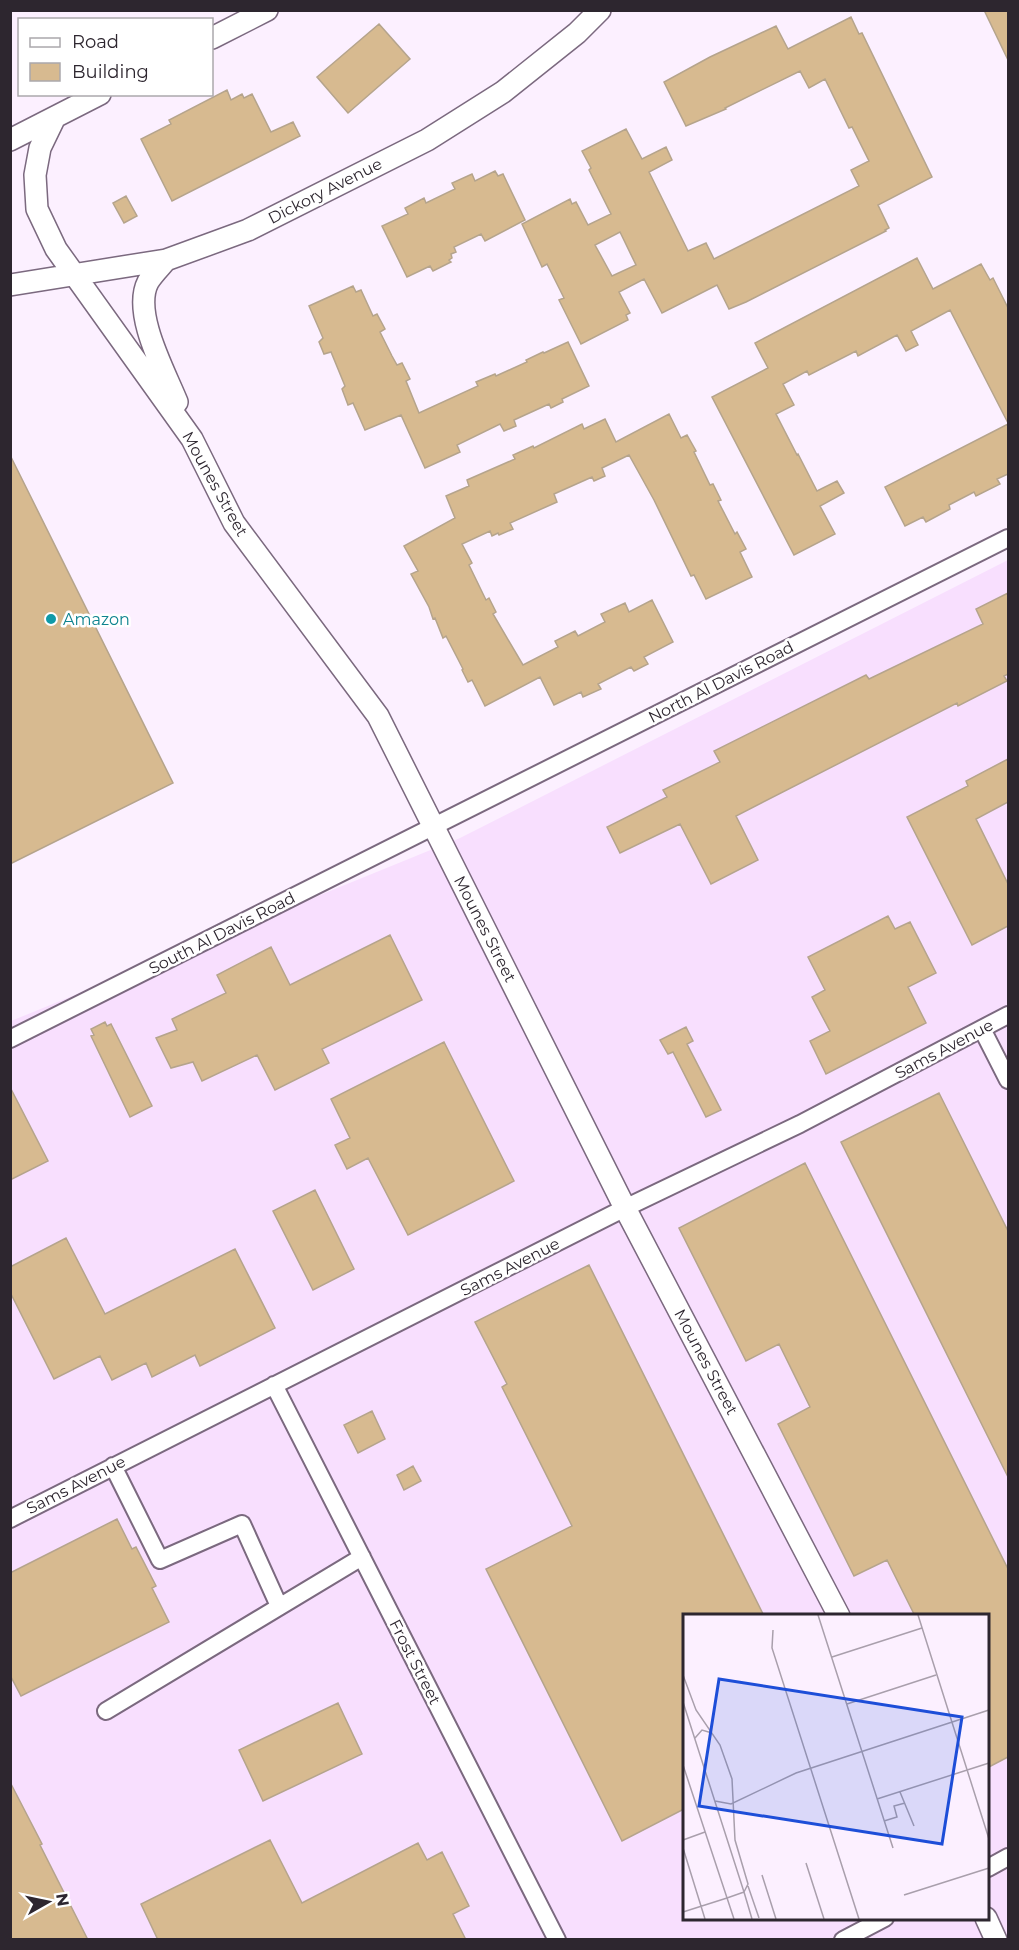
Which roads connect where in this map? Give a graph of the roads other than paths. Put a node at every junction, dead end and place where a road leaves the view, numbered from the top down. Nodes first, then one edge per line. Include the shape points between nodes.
1 (267, 10) edge
2 (587, 10) edge
3 (600, 10) edge
4 (577, 33) junction
5 (213, 37) edge
6 (96, 96) edge
7 (55, 117) junction
8 (10, 140) edge
9 (166, 260) junction
10 (77, 275) junction
11 (10, 285) edge
12 (192, 439) junction
13 (1008, 538) edge
14 (433, 827) junction
15 (1008, 1015) edge
16 (982, 1029) junction
17 (10, 1039) edge
18 (1008, 1080) edge
19 (625, 1208) junction
20 (274, 1385) junction
21 (113, 1466) junction
22 (10, 1519) edge
23 (362, 1557) junction
24 (279, 1606) junction
25 (838, 1614) edge
26 (106, 1711) dead end
27 (1008, 1857) edge
28 (989, 1867) edge
29 (881, 1920) edge
30 (987, 1920) edge
31 (556, 1940) edge
32 (843, 1940) edge
33 (996, 1940) edge

1 - 5 main road
2 - 4 main road
3 - 4 main road, Dickory Avenue
4 - 9 main road, Dickory Avenue via 503,92 427,140 248,230
6 - 7 main road
7 - 8 main road
7 - 10 main road, Mounes Street via 40,148 35,176 37,208 56,249
9 - 10 main road, Dickory Avenue
9 - 12 main road via 148,282 142,302 146,326
10 - 11 main road, Dickory Avenue
10 - 12 main road, Mounes Street
12 - 14 main road, Mounes Street via 234,523 378,716
13 - 14 street, North Al Davis Road
14 - 17 street, South Al Davis Road
14 - 19 main road, Mounes Street
15 - 16 street, Sams Avenue
16 - 18 street
16 - 19 street, Sams Avenue
19 - 20 street, Sams Avenue
19 - 25 main road, Mounes Street
20 - 21 street, Sams Avenue
20 - 23 street, Frost Street
21 - 22 street, Sams Avenue
21 - 24 street via 160,1560 242,1524
23 - 24 street
23 - 31 street, Frost Street
24 - 26 street
27 - 28 street
29 - 32 street
30 - 33 main road

